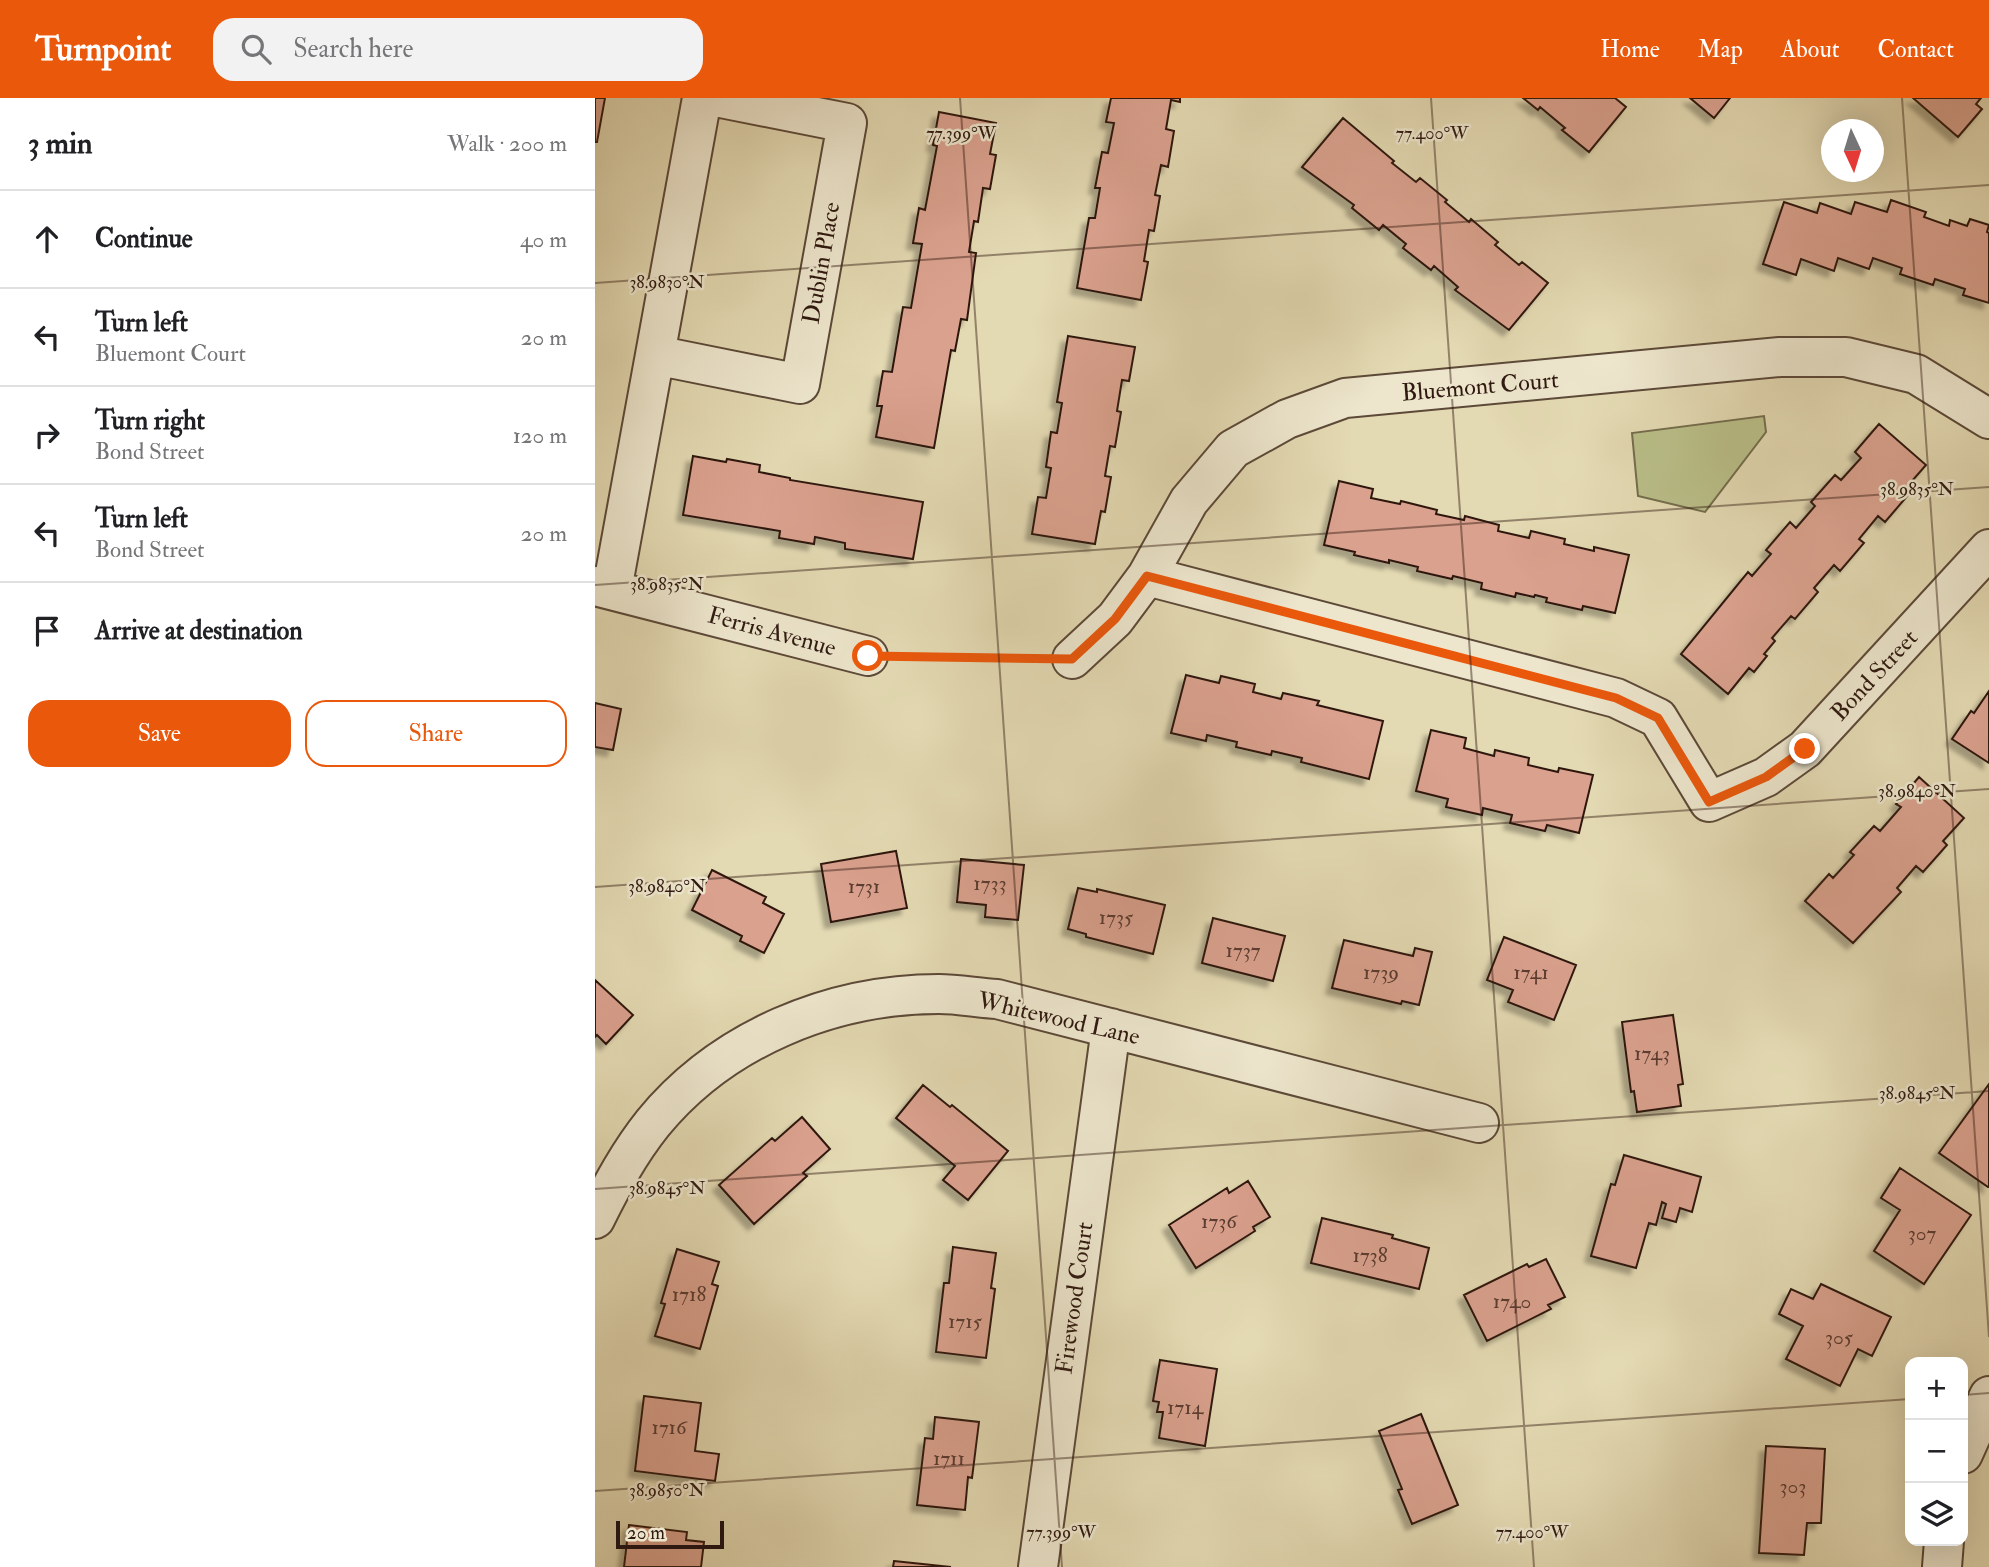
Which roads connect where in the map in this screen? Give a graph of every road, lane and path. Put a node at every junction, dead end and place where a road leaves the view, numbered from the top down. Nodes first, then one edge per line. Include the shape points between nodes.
1 (702, 98) edge
2 (721, 98) edge
3 (655, 355) junction
4 (1989, 419) edge
5 (1989, 549) edge
6 (1147, 576) junction
7 (603, 588) edge
8 (868, 656) joint
9 (1072, 659) joint
10 (1111, 1028) junction
11 (1479, 1123) dead end
12 (595, 1219) edge
13 (1989, 1396) edge
14 (1968, 1443) edge
15 (1944, 1546) edge
16 (1038, 1567) edge
17 (1942, 1567) edge

1 - 3 street
2 - 3 street, Dublin Place via 847,123 800,384
3 - 7 street
4 - 6 street, Bluemont Court via 1916,374 1846,357 1780,357 1345,398 1287,419 1233,449 1189,501
5 - 6 street, Bond Street via 1805,749 1766,777 1709,802 1658,718 1616,698
6 - 9 street, Bluemont Court via 1115,619
7 - 8 street, Ferris Avenue
8 - 9 path
10 - 11 street, Whitewood Lane
10 - 12 street, Whitewood Lane via 997,999 940,994 872,999 813,1014 764,1035 692,1084 653,1123 620,1168
10 - 16 street, Firewood Court
13 - 14 street
15 - 17 street

